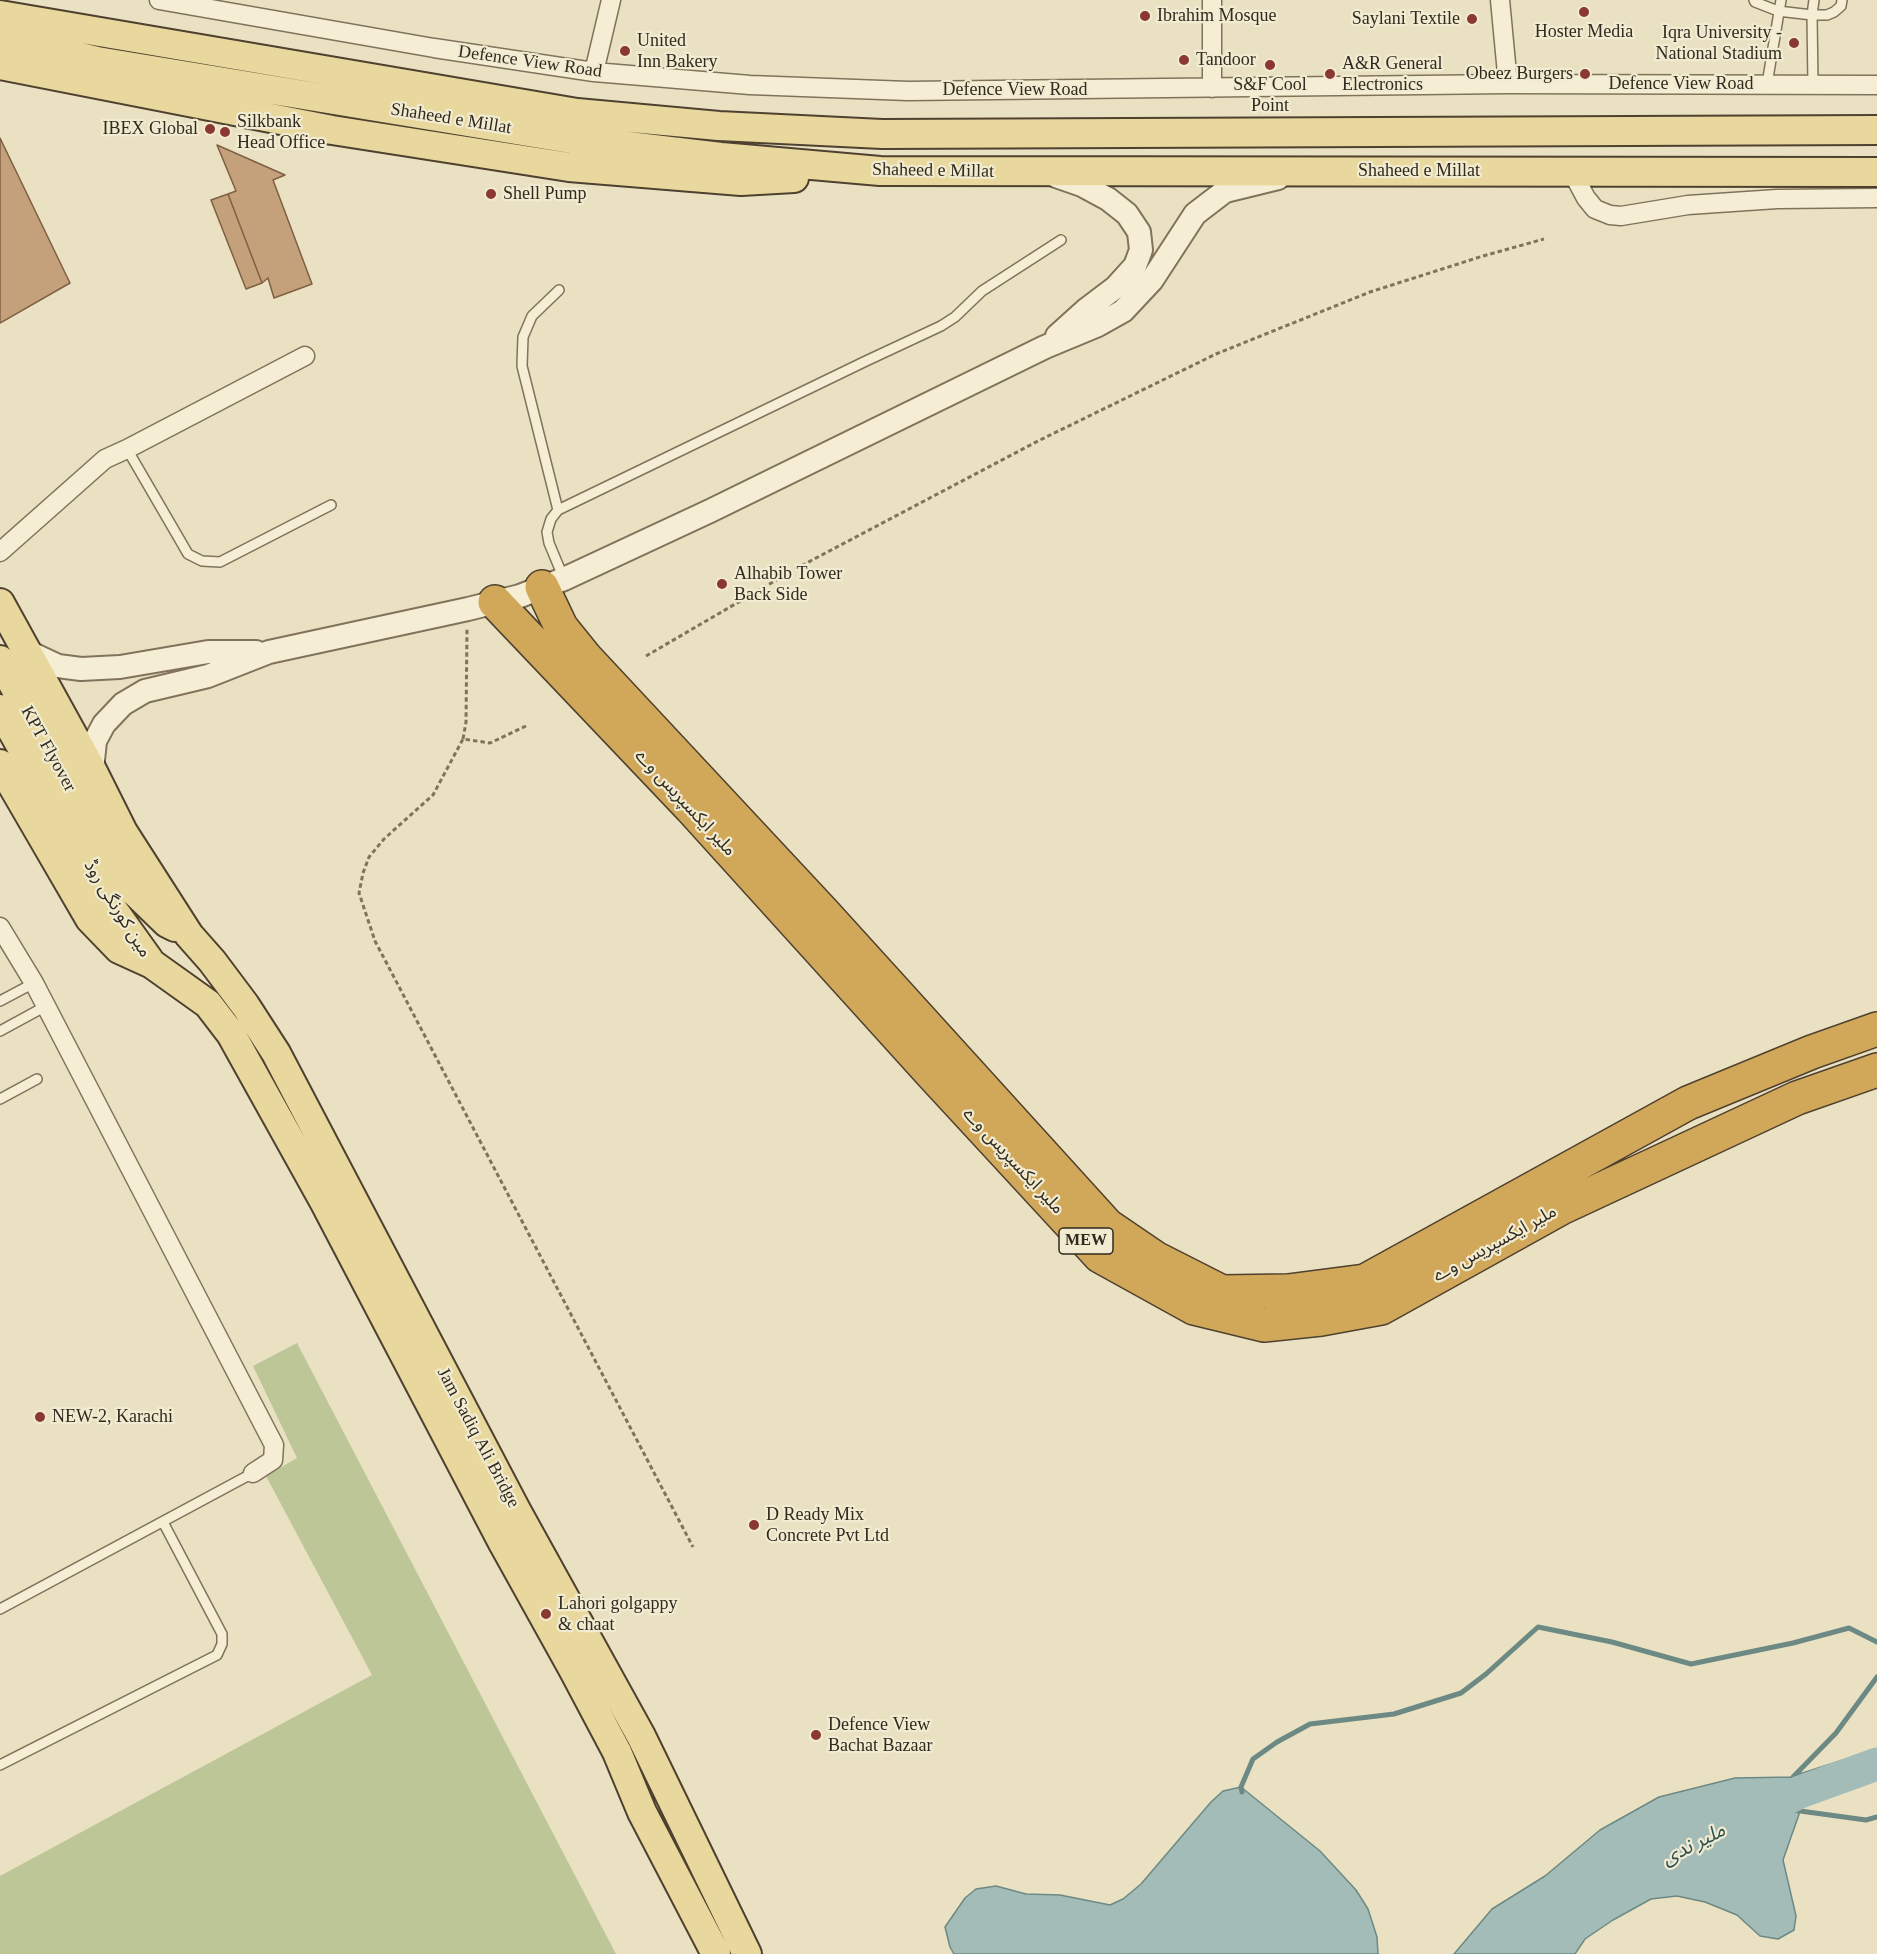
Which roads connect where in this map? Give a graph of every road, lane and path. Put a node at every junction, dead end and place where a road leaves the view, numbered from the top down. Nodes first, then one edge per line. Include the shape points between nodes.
1 (159, 0) edge
2 (611, 0) edge
3 (1212, 0) edge
4 (1500, 0) edge
5 (1754, 0) edge
6 (1781, 0) edge
7 (1815, 0) edge
8 (1842, 0) edge
9 (1778, 11) junction
10 (0, 15) edge
11 (1812, 15) junction
12 (0, 39) edge
13 (0, 66) edge
14 (594, 72) junction
15 (1508, 84) junction
16 (1767, 84) junction
17 (1813, 85) junction
18 (1877, 85) edge
19 (1212, 88) junction
20 (1877, 130) edge
21 (1571, 170) junction
22 (880, 171) junction
23 (1308, 171) junction
24 (1041, 172) junction
25 (1877, 172) edge
26 (1877, 198) edge
27 (1544, 239) dead end
28 (1060, 240) dead end
29 (559, 290) dead end
30 (1045, 347) junction
31 (305, 356) dead end
32 (127, 449) junction
33 (331, 505) dead end
34 (558, 510) junction
35 (0, 552) edge
36 (553, 583) junction
37 (0, 603) edge
38 (481, 606) junction
39 (269, 652) junction
40 (13, 656) edge
41 (646, 656) dead end
42 (0, 709) edge
43 (526, 726) dead end
44 (463, 739) junction
45 (0, 764) edge
46 (92, 770) junction
47 (90, 845) junction
48 (0, 927) edge
49 (189, 936) junction
50 (152, 964) junction
51 (34, 983) junction
52 (0, 1001) edge
53 (46, 1006) junction
54 (1877, 1029) edge
55 (0, 1031) edge
56 (1877, 1070) edge
57 (38, 1079) dead end
58 (0, 1099) edge
59 (253, 1473) joint
60 (163, 1522) junction
61 (693, 1547) dead end
62 (0, 1609) edge
63 (0, 1766) edge
64 (716, 1954) edge
65 (747, 1954) edge

1 - 14 street, Defence View Road
2 - 14 street
3 - 19 street
4 - 15 street
5 - 9 lane
6 - 9 lane
7 - 11 lane
8 - 11 lane via 1834,12
9 - 11 lane
9 - 16 lane
10 - 20 main road, Shaheed e Millat via 577,113 719,126 882,134
11 - 17 lane
12 - 22 main road, Shaheed e Millat via 97,62 577,140
13 - 22 main road via 332,130 569,167 741,182
14 - 19 street, Defence View Road via 750,86 908,91
15 - 16 street, Defence View Road
15 - 19 street, Defence View Road
16 - 17 street, Defence View Road
17 - 18 street, Defence View Road
21 - 23 main road, Shaheed e Millat
21 - 25 main road, Shaheed e Millat
21 - 26 street via 1595,209 1610,215 1777,198
22 - 24 main road, Shaheed e Millat
23 - 24 main road, Shaheed e Millat
23 - 30 street via 1225,191 1195,214 1152,280 1123,311 1098,326
24 - 30 street via 1082,185 1108,199 1139,232 1141,250 1135,266 1116,287
27 - 41 path via 1370,292 1216,354 1038,441 808,562
28 - 34 lane via 982,291 941,326
29 - 34 lane via 532,316 524,338 522,366
30 - 36 street
31 - 32 street
32 - 33 lane via 188,554 202,561 220,562
32 - 35 street via 105,459
34 - 36 lane via 548,532
36 - 38 street
36 - 54 highway, ملیر ایکسپریس وے / MEW via 561,627 586,658 1108,1226 1155,1258 1222,1292 1288,1291 1365,1281 1688,1103
37 - 40 main road
38 - 39 street
38 - 44 path
38 - 56 highway, ملیر ایکسپریس وے / MEW via 691,808 1100,1256 1194,1308 1264,1325 1381,1308 1562,1208 1797,1098
39 - 40 street via 208,652 120,667 81,669
39 - 46 street via 208,676 145,691 123,704 104,723 95,741
40 - 46 main road
40 - 47 main road, KPT Flyover
42 - 47 main road, KPT Flyover
43 - 44 path via 490,743
44 - 61 path via 433,795 384,838 369,857 360,893 366,919
45 - 50 main road via 90,919 118,949
46 - 49 main road via 123,832
47 - 49 main road, مین کورنگی روڈ via 167,923
47 - 50 main road, مین کورنگی روڈ via 114,911
48 - 51 street
49 - 65 main road, Jam Sadiq Ali Bridge via 245,1005 291,1081 516,1510 641,1736
50 - 64 main road, Jam Sadiq Ali Bridge via 208,1004 231,1034 617,1752 642,1812
51 - 52 lane
51 - 53 street
53 - 55 lane
53 - 59 street via 274,1446 273,1460
57 - 58 lane
59 - 60 lane
60 - 62 lane
60 - 63 lane via 222,1634 217,1655

